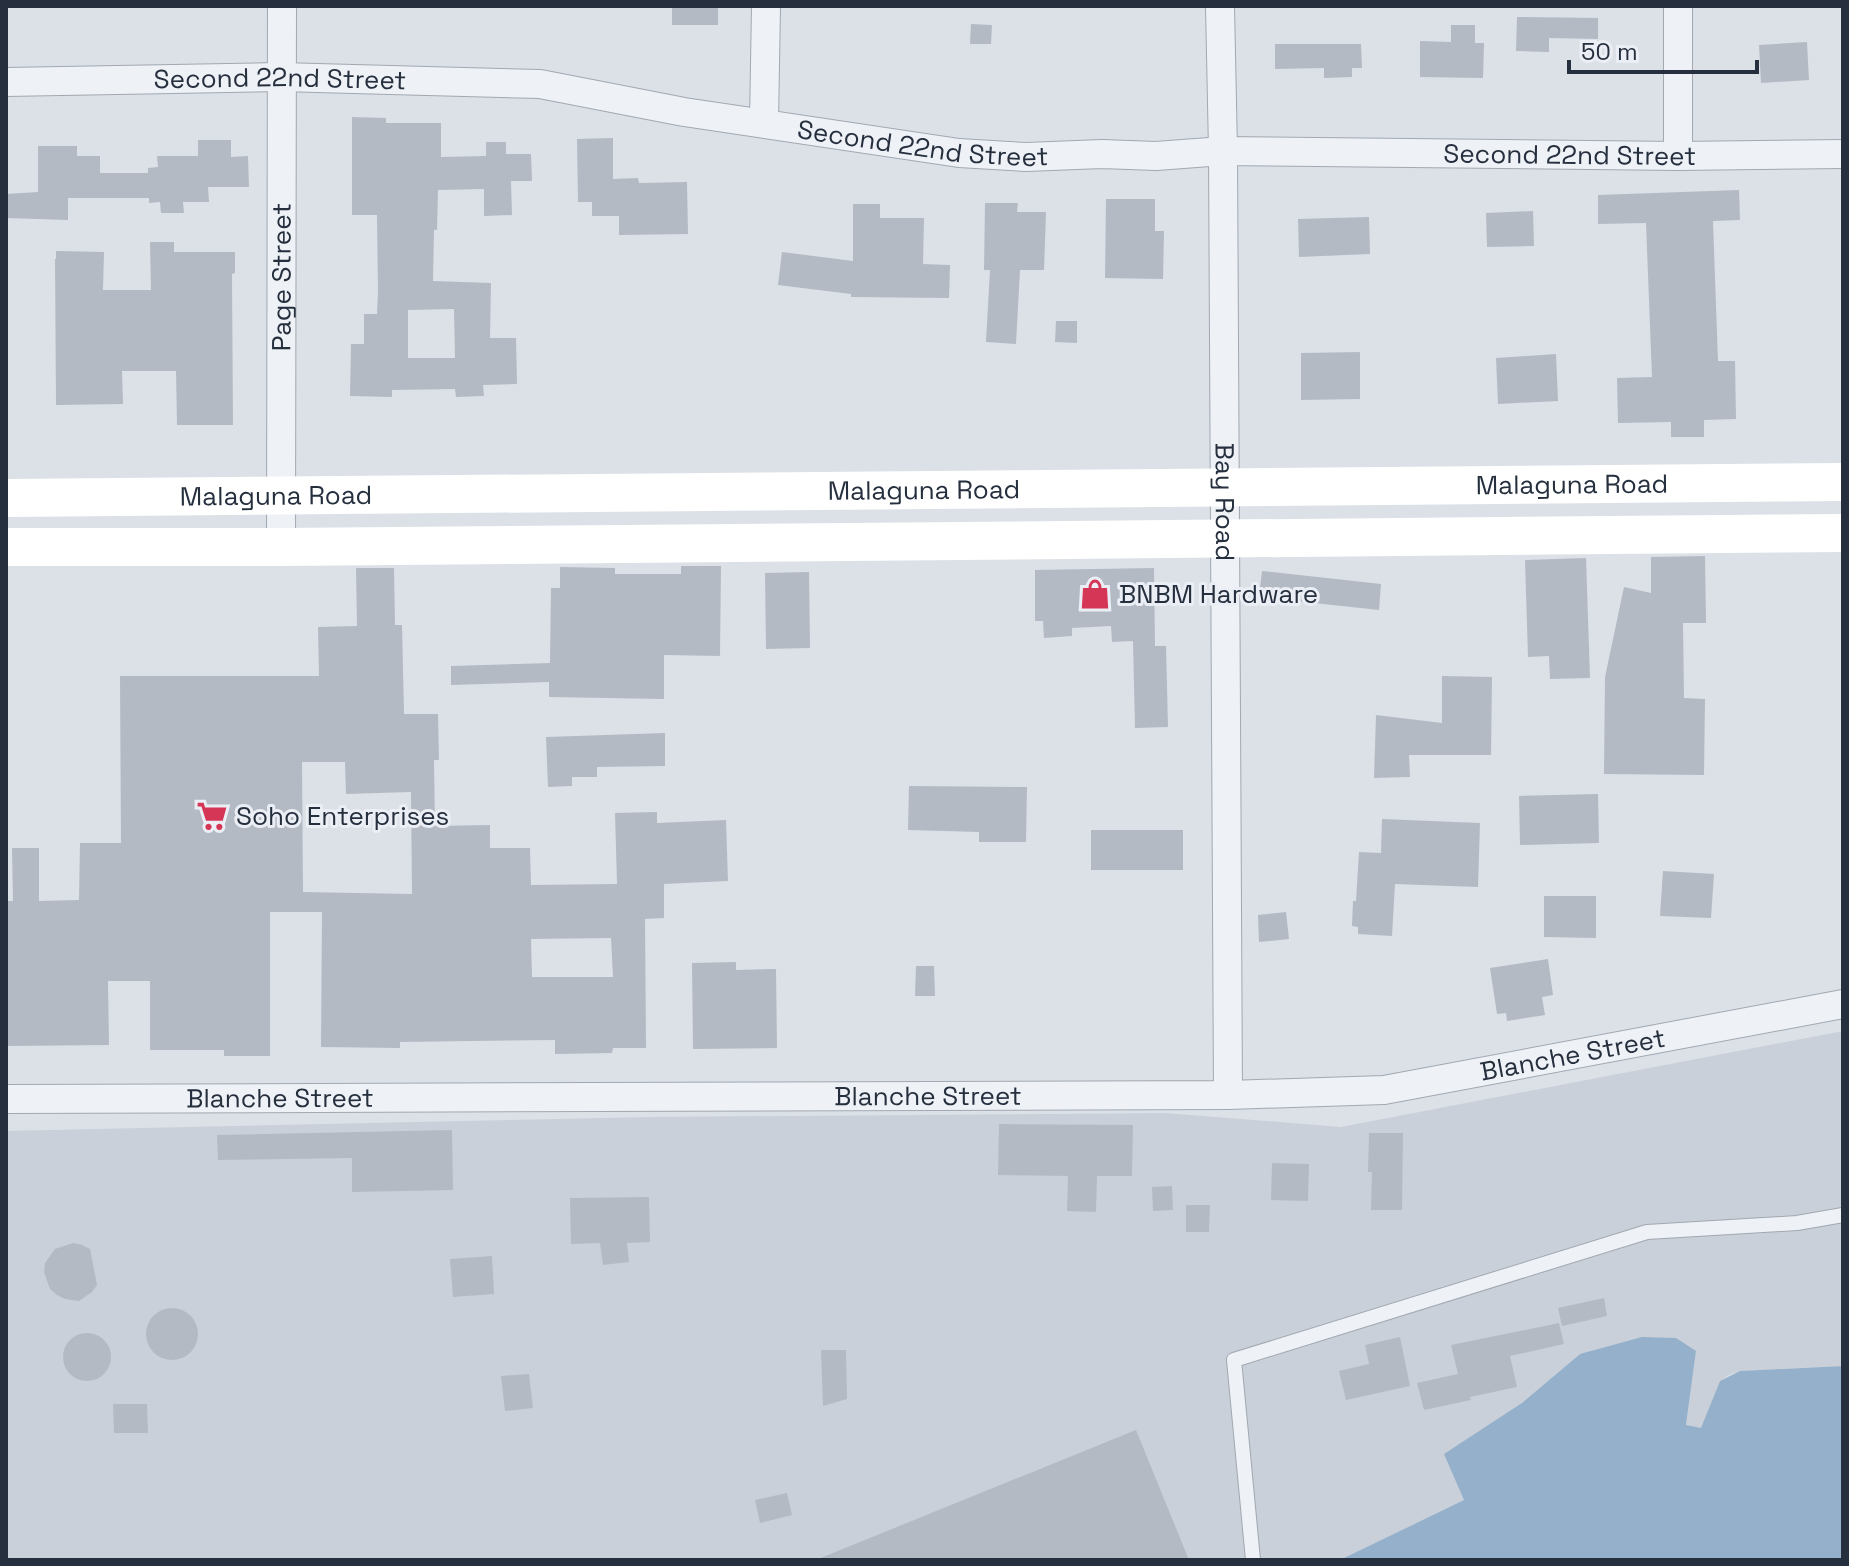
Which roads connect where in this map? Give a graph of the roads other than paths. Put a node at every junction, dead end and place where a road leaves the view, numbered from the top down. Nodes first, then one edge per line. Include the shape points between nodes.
1 (282, 6) edge
2 (766, 6) edge
3 (1220, 6) edge
4 (1678, 6) edge
5 (280, 77) junction
6 (6, 82) edge
7 (764, 123) junction
8 (1223, 151) junction
9 (1843, 154) edge
10 (1678, 156) junction
11 (1843, 482) edge
12 (1224, 486) junction
13 (280, 497) junction
14 (6, 498) edge
15 (1843, 533) edge
16 (1225, 539) junction
17 (6, 547) edge
18 (281, 547) junction
19 (1843, 1004) edge
20 (1228, 1095) junction
21 (6, 1099) edge
22 (1843, 1215) edge
23 (1253, 1560) edge

1 - 5 street, Page Street
2 - 7 street
3 - 8 street, Bay Road
4 - 10 street
5 - 6 street, Second 22nd Street
5 - 7 street, Second 22nd Street via 540,84
5 - 13 street, Page Street
7 - 8 street, Second 22nd Street via 989,156
8 - 10 street, Second 22nd Street
8 - 12 street, Bay Road
9 - 10 street, Second 22nd Street
11 - 12 street, Malaguna Road
12 - 13 street, Malaguna Road
12 - 16 street, Bay Road
13 - 14 street, Malaguna Road
13 - 18 street, Page Street
15 - 16 street, Malaguna Road
16 - 18 street, Malaguna Road
16 - 20 street, Bay Road
17 - 18 street, Malaguna Road
19 - 20 street, Blanche Street via 1384,1090
20 - 21 street, Blanche Street
22 - 23 lane via 1647,1232 1234,1360

